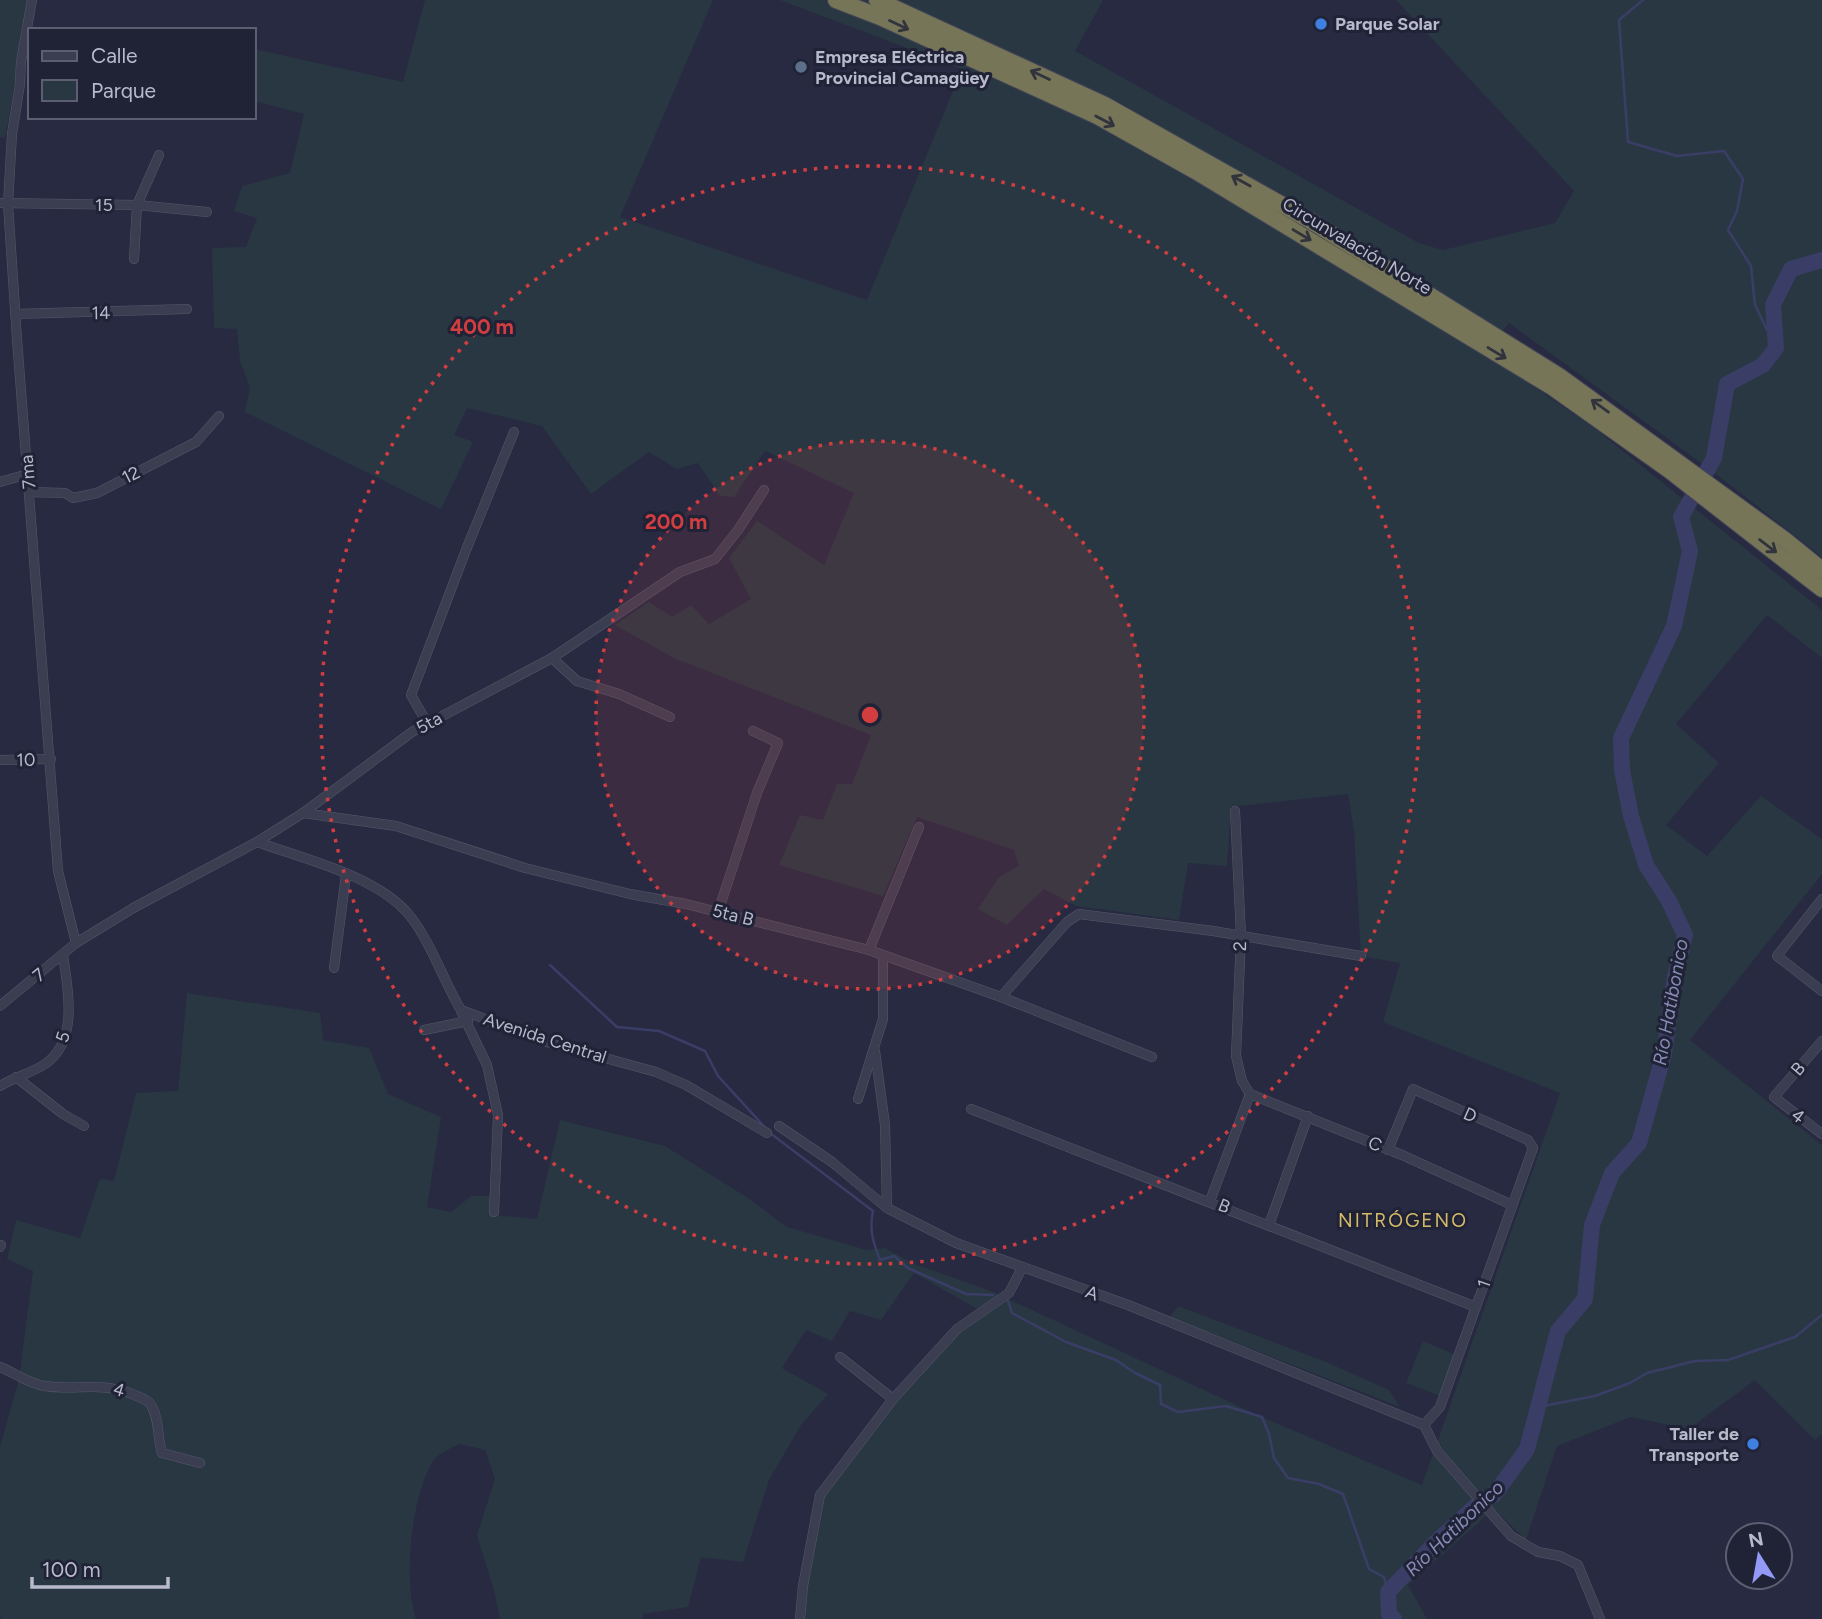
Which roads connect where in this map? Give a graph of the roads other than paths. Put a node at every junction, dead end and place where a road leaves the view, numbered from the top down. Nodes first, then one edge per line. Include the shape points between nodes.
1 (32, 0) edge
2 (836, 0) edge
3 (877, 0) edge
4 (159, 155) dead end
5 (4, 204) edge
6 (137, 205) junction
7 (207, 212) dead end
8 (134, 259) dead end
9 (187, 309) dead end
10 (15, 314) junction
11 (219, 416) dead end
12 (514, 432) dead end
13 (1672, 465) junction
14 (28, 474) junction
15 (0, 482) edge
16 (764, 490) dead end
17 (29, 492) junction
18 (1718, 500) junction
19 (1822, 570) edge
20 (1822, 589) edge
21 (552, 658) junction
22 (670, 717) dead end
23 (428, 723) junction
24 (753, 731) dead end
25 (51, 759) junction
26 (0, 760) edge
27 (1235, 810) dead end
28 (303, 813) junction
29 (919, 827) dead end
30 (257, 842) junction
31 (346, 875) junction
32 (1822, 899) edge
33 (718, 912) junction
34 (1241, 936) junction
35 (76, 943) junction
36 (869, 950) junction
37 (63, 955) junction
38 (883, 955) junction
39 (1361, 956) dead end
40 (334, 968) dead end
41 (1822, 991) edge
42 (1001, 997) junction
43 (0, 1006) edge
44 (461, 1010) junction
45 (468, 1021) junction
46 (425, 1030) dead end
47 (1822, 1041) edge
48 (875, 1051) junction
49 (1152, 1057) dead end
50 (16, 1077) junction
51 (0, 1086) edge
52 (1250, 1094) junction
53 (1773, 1097) joint
54 (858, 1099) dead end
55 (971, 1109) dead end
56 (1308, 1116) junction
57 (83, 1126) dead end
58 (779, 1126) dead end
59 (767, 1133) dead end
60 (1822, 1134) edge
61 (1528, 1140) joint
62 (1388, 1150) junction
63 (1210, 1200) junction
64 (1512, 1205) junction
65 (887, 1208) junction
66 (494, 1212) dead end
67 (1269, 1225) junction
68 (1022, 1268) junction
69 (1476, 1307) junction
70 (840, 1357) dead end
71 (0, 1367) edge
72 (893, 1399) junction
73 (1424, 1425) junction
74 (200, 1463) dead end
75 (800, 1619) edge
76 (1600, 1619) edge

1 - 5 street, 7ma
2 -> 13 highway, Circunvalación Norte via 1097,116 1552,387
13 -> 3 highway, Circunvalación Norte via 1559,376 1309,220 1105,105
4 - 6 street
5 - 6 street, 15
5 - 10 street, 7ma
6 - 7 street, 15
6 - 8 street
9 - 10 street, 14
10 - 14 street, 7ma
11 - 17 street, 12 via 196,442 97,493 73,498 65,493
12 - 23 street via 411,695
13 - 18 highway, Circunvalación Norte
14 - 15 street
14 - 17 street, 7ma
16 - 21 street, 5ta via 715,559 680,572
17 - 25 street, 7ma
18 - 19 highway, Circunvalación Norte
18 -> 20 highway, Circunvalación Norte
21 - 22 street via 577,681
21 - 23 street, 5ta
23 - 28 street, 5ta
24 - 33 street via 778,743
25 - 26 street, 10
25 - 35 street, 7ma via 58,871
27 - 34 street, 2
28 - 30 street, 5ta
28 - 33 street, 5ta B via 396,826 525,869
29 - 36 street
30 - 31 street, Avenida Central
30 - 35 street, 5ta
31 - 40 street
31 - 44 street, Avenida Central via 370,883 410,916
32 - 41 street via 1777,956
33 - 36 street, 5ta B
34 - 39 street
34 - 42 street via 1079,914
34 - 52 street, 2 via 1236,1056
35 - 37 street, 7
36 - 38 street, 5ta B
37 - 43 street, 7
37 - 50 street, 5 via 68,1007 64,1044 46,1063
38 - 42 street, 5ta B
38 - 48 street via 883,1019
42 - 49 street, 5ta B
44 - 45 street
44 - 59 street, Avenida Central via 543,1041 656,1072
45 - 46 street
45 - 66 street via 487,1065 498,1115
47 - 53 street, B
48 - 54 street
48 - 65 street via 885,1125
50 - 51 street, 5
50 - 57 street
52 - 56 street, C
52 - 63 street
53 - 60 street, 4
55 - 63 street, B
56 - 62 street, C
56 - 67 street
58 - 65 street, A
61 - 62 street, D via 1413,1089
61 - 64 street, 1 via 1533,1148
62 - 64 street, C
63 - 67 street, B
64 - 69 street, 1
65 - 68 street, A via 956,1243
67 - 69 street, B
68 - 72 street via 1009,1293 957,1329
68 - 73 street, A via 1128,1305
69 - 73 street, 1 via 1440,1408
70 - 72 street
71 - 74 street, 4 via 48,1387 109,1387 142,1398 150,1404 159,1427 162,1453
72 - 75 street via 820,1495
73 - 76 street via 1437,1451 1510,1536 1538,1552 1578,1565

